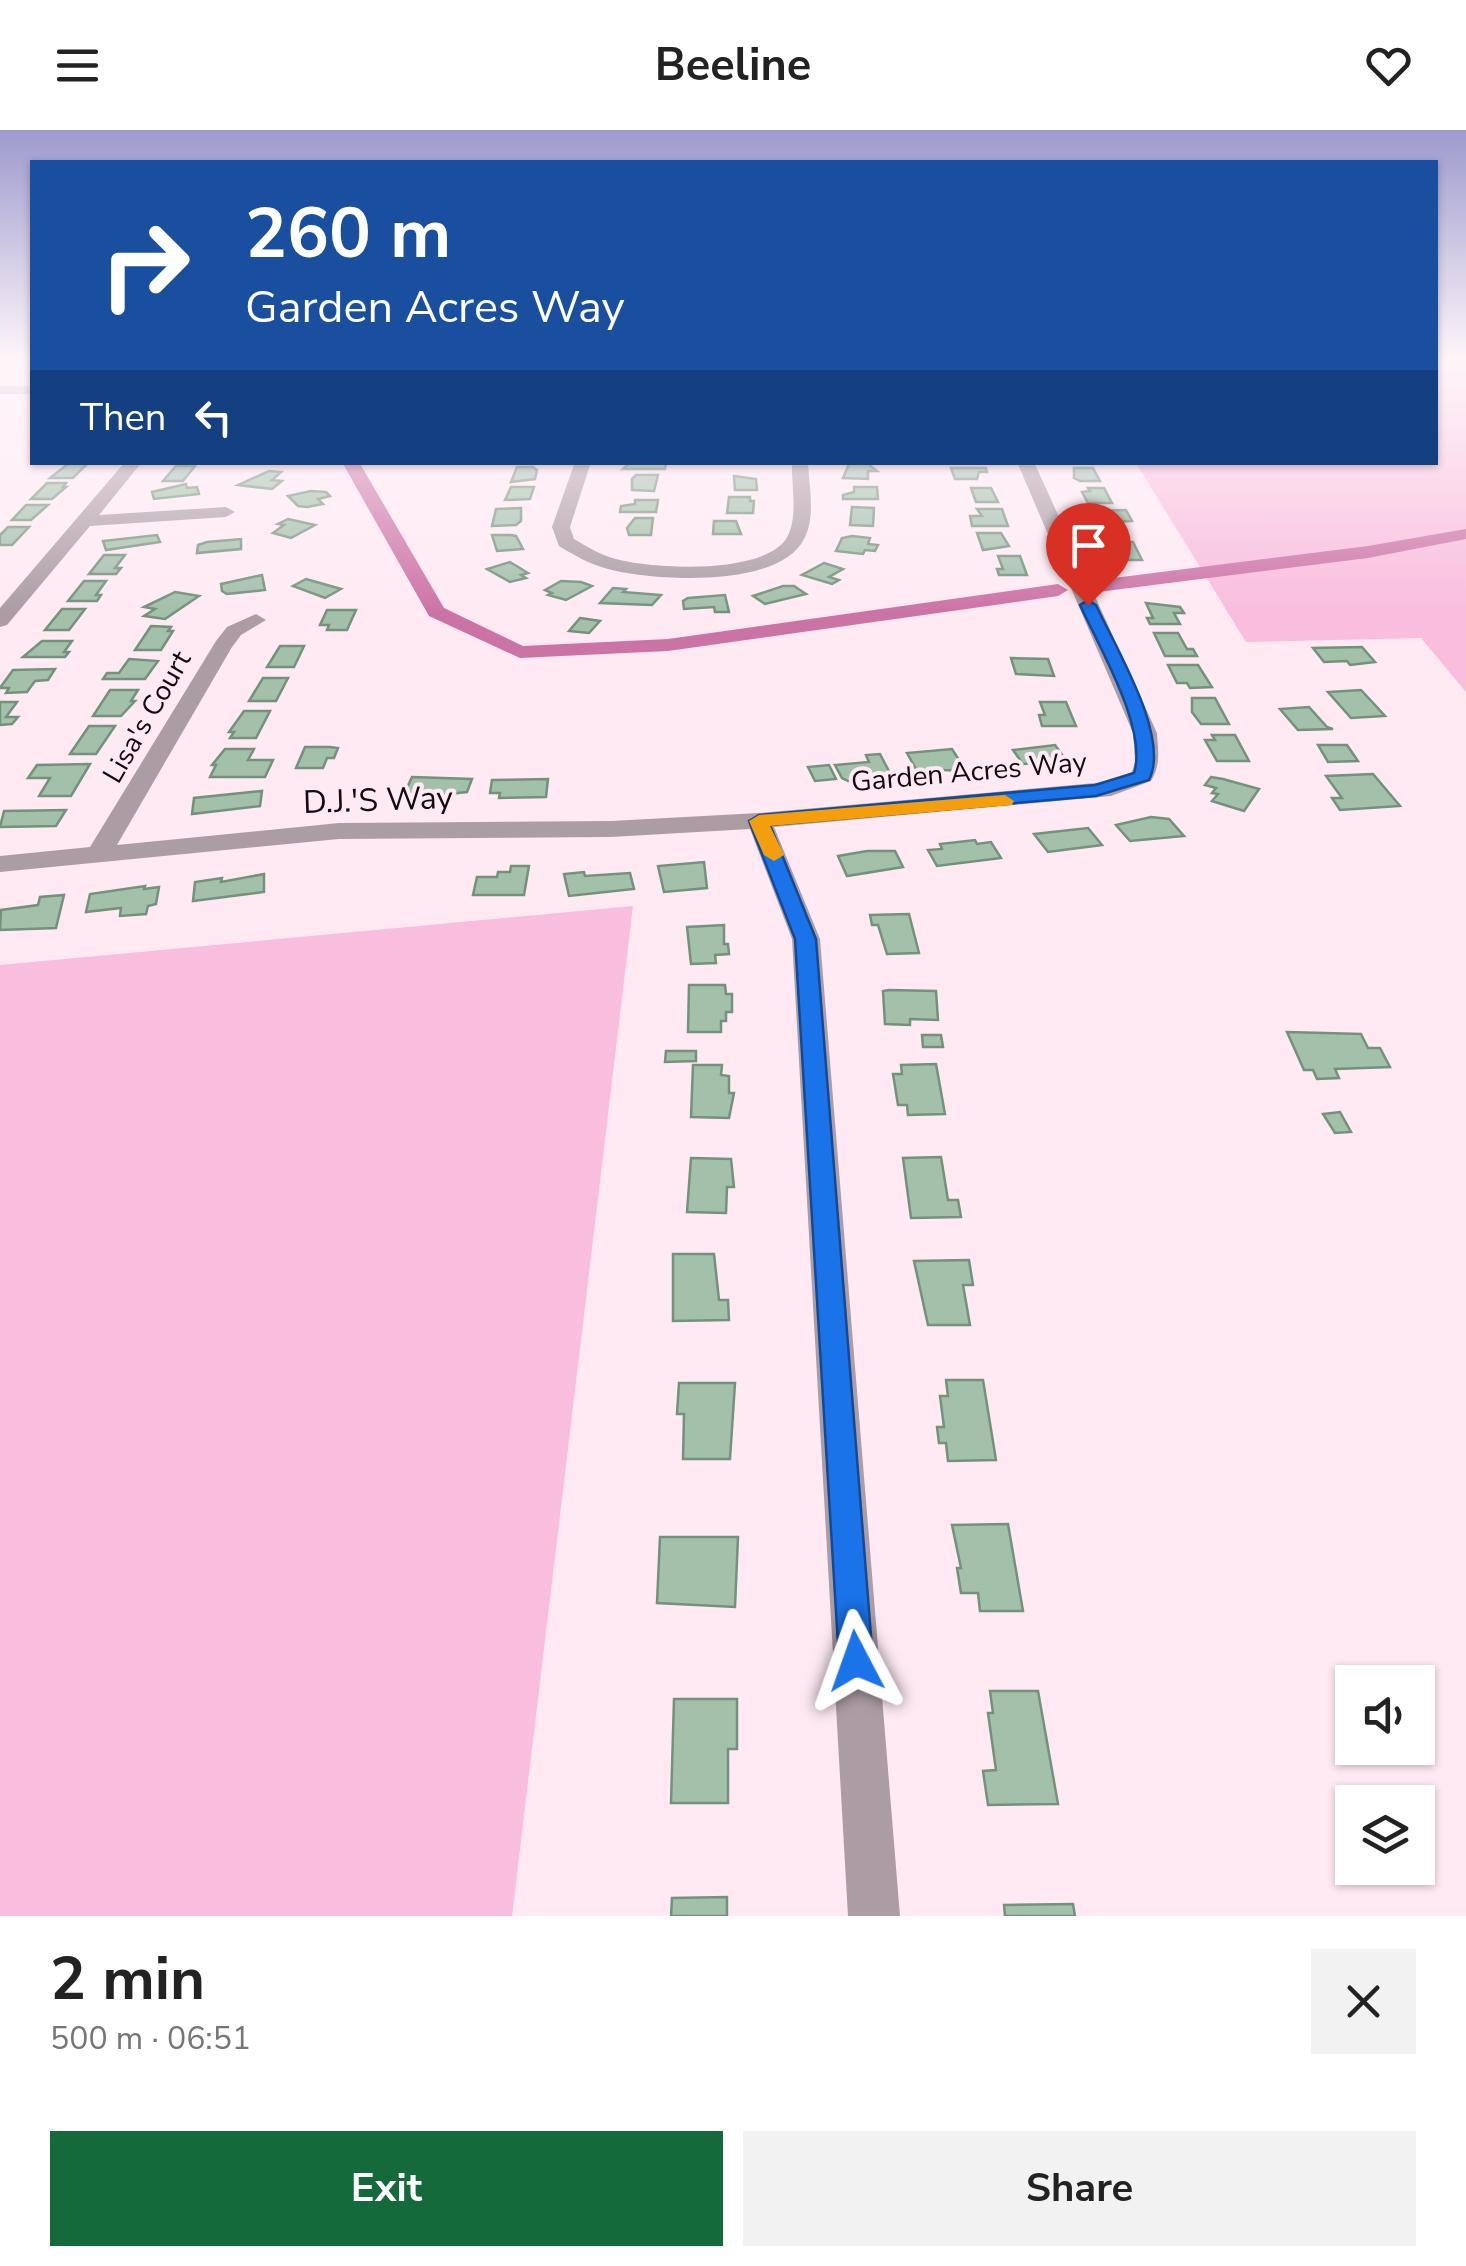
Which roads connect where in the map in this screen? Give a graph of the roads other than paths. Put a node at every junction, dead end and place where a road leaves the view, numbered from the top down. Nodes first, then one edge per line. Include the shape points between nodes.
1 (132, 465) edge
2 (582, 465) edge
3 (800, 465) edge
4 (1026, 465) edge
5 (226, 512) dead end
6 (86, 521) junction
7 (256, 620) dead end
8 (0, 621) edge
9 (759, 821) junction
10 (100, 854) junction
11 (0, 864) edge
12 (874, 1916) edge

1 - 6 street
2 - 3 street via 562,527 566,542 631,568 682,572 728,569 790,546 798,530
4 - 9 street, Garden Acres Way via 1145,734 1142,776 1096,791
5 - 6 street
6 - 8 street
7 - 10 street, Lisa's Court via 223,645
9 - 10 street, D.J.'S Way via 339,831
9 - 12 street via 806,939
10 - 11 street, D.J.'S Way

